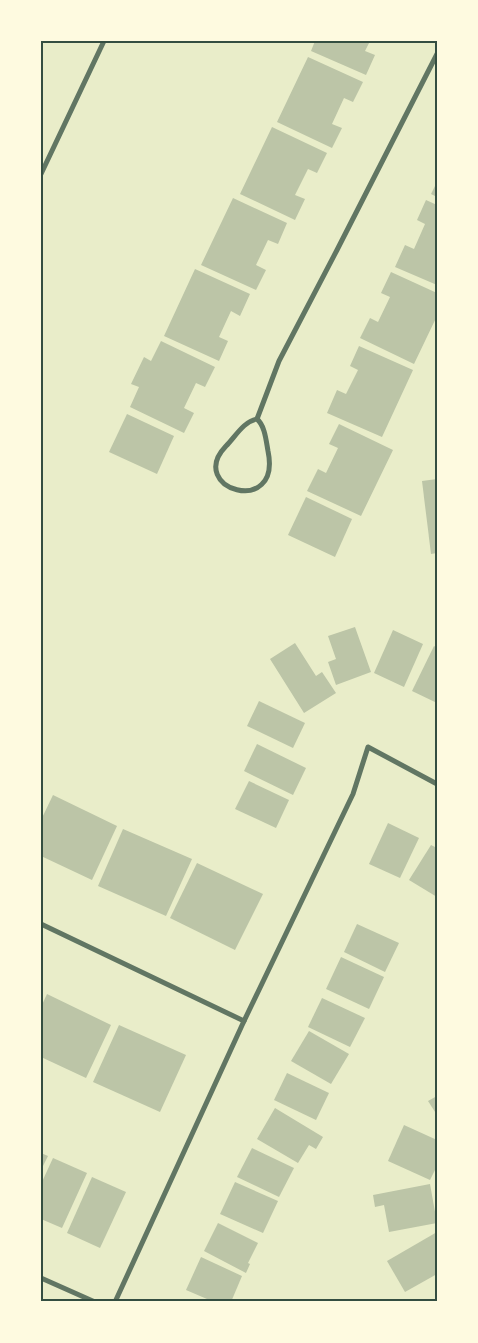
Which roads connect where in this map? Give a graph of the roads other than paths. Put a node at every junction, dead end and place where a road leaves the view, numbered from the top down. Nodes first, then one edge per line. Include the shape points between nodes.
1 (104, 41) edge
2 (437, 54) edge
3 (41, 174) edge
4 (257, 419) junction
5 (437, 784) edge
6 (41, 924) edge
7 (244, 1021) junction
8 (41, 1278) edge
9 (95, 1302) edge
10 (115, 1302) edge

1 - 3 street
2 - 4 street via 279,361
4 - 4 street via 245,425 219,454 217,472 221,480 235,490 251,491 268,474 270,458 262,423
5 - 7 street via 368,748 353,794
6 - 7 street
7 - 10 street
8 - 9 street

